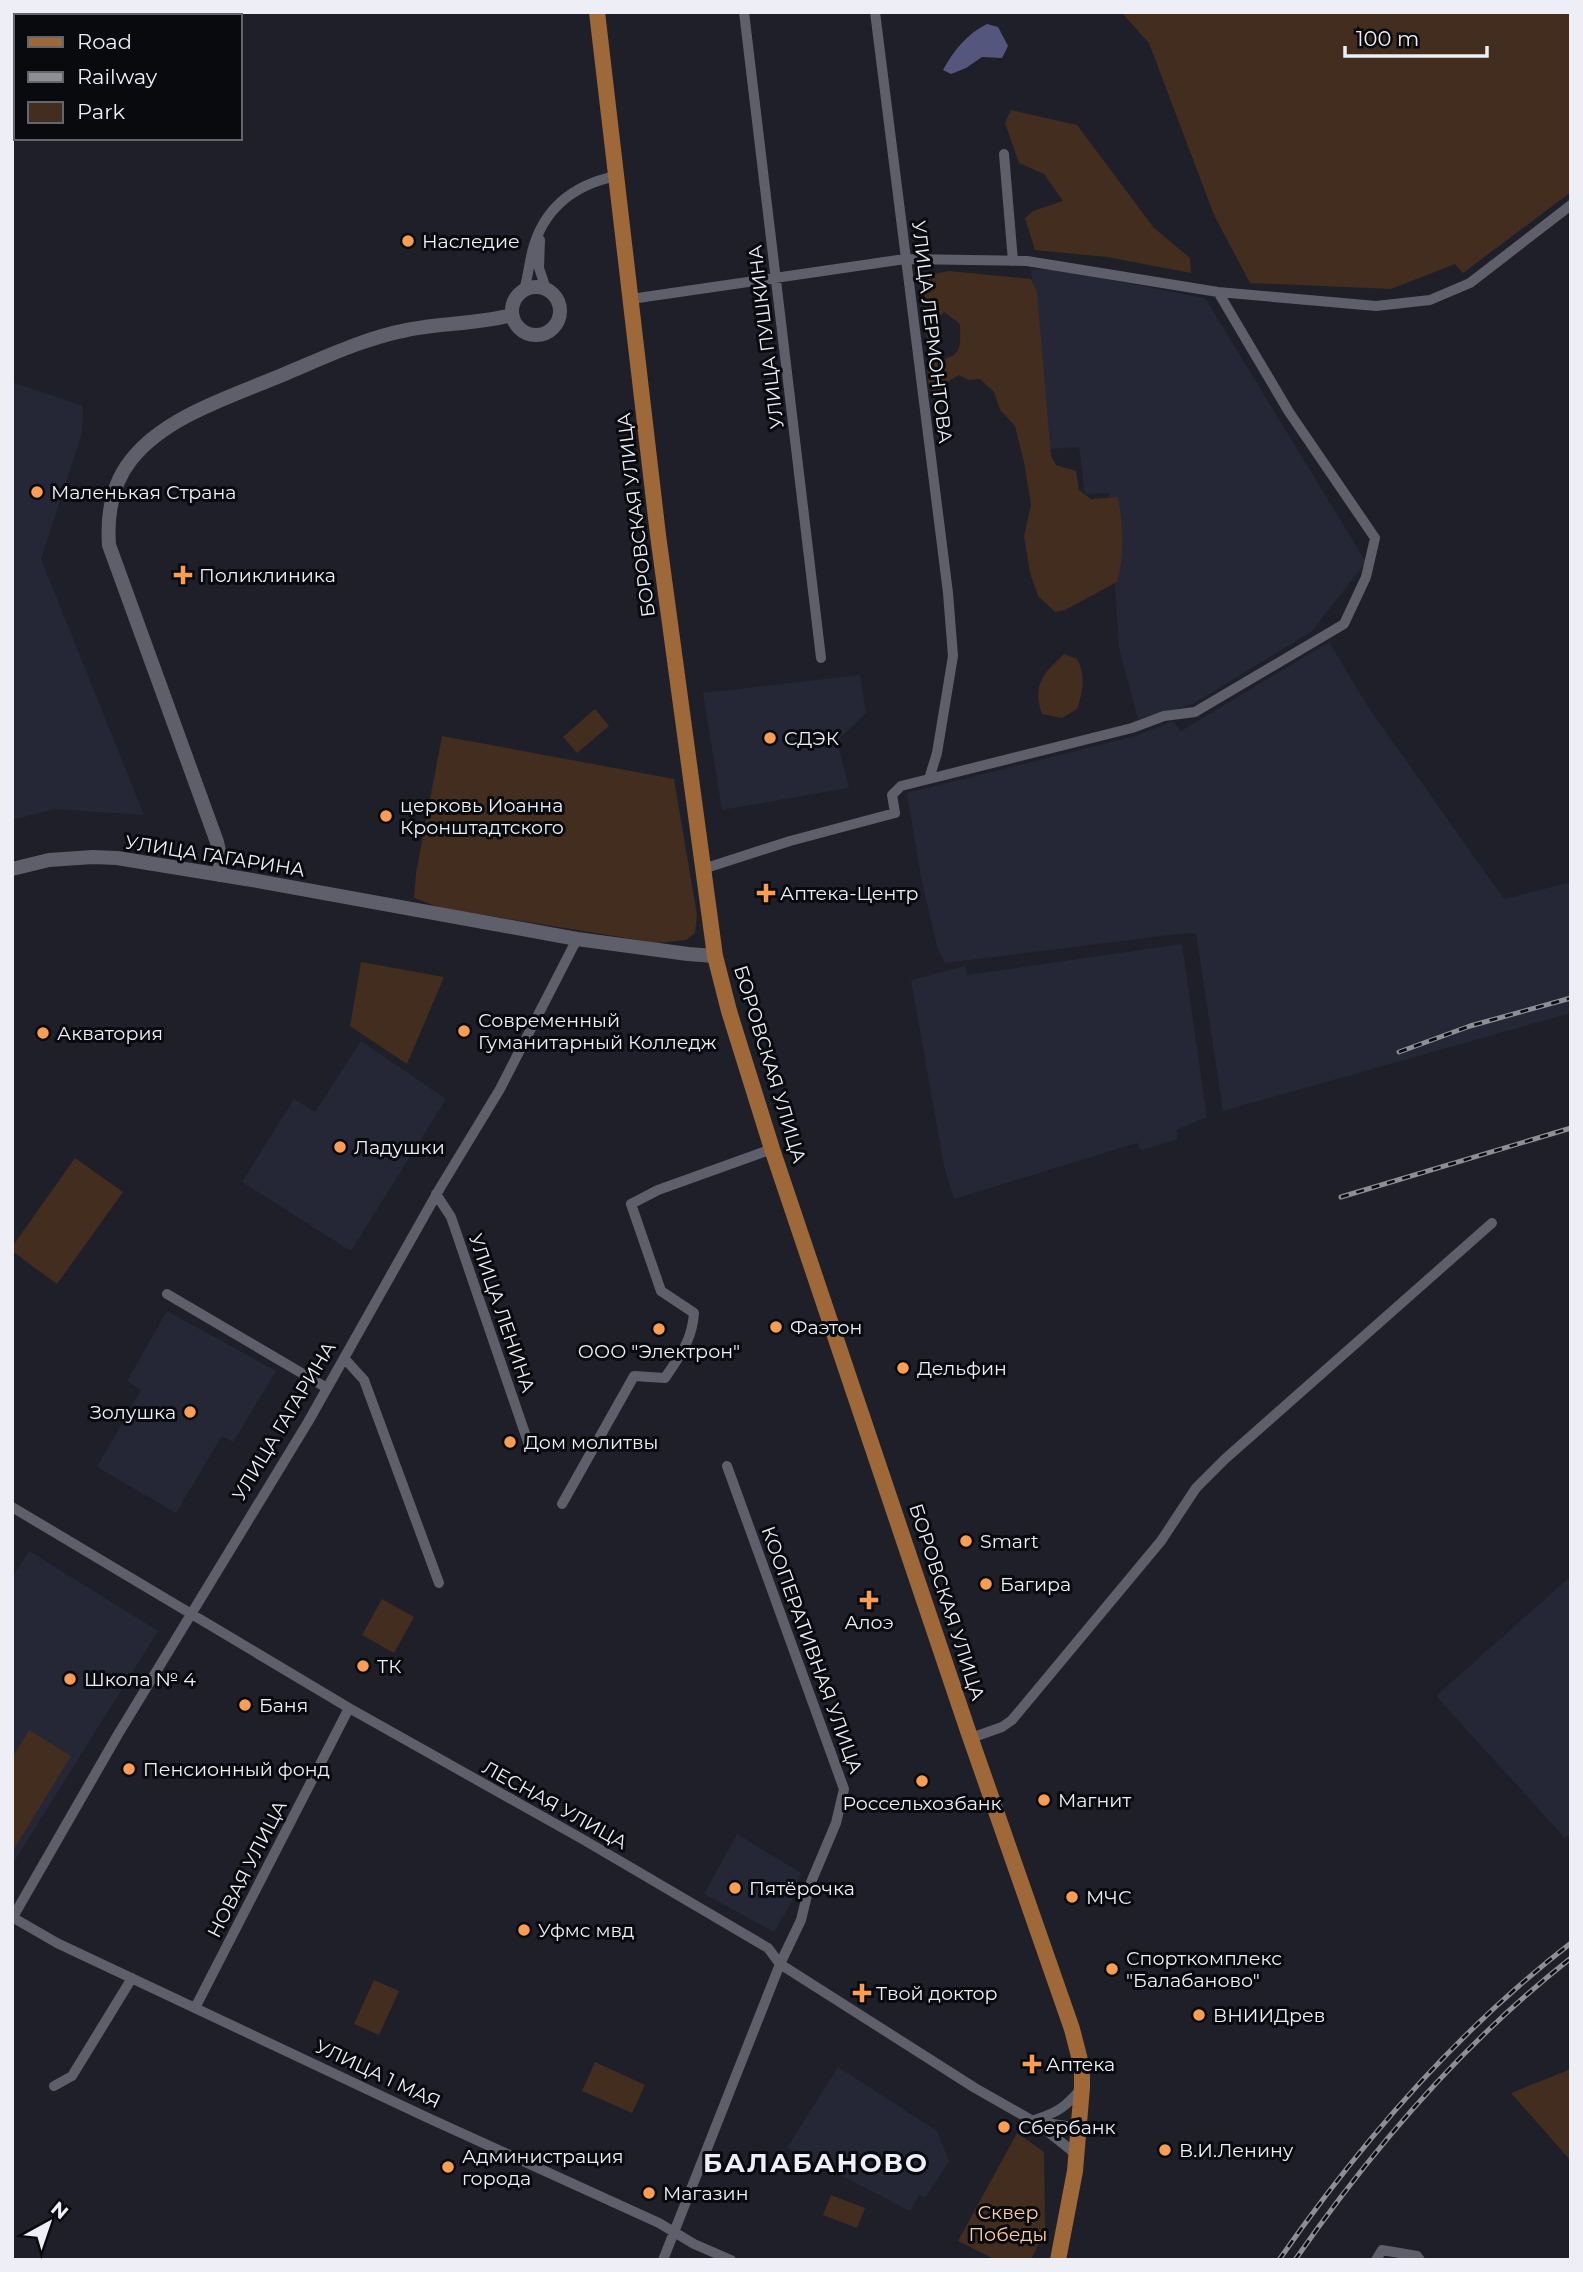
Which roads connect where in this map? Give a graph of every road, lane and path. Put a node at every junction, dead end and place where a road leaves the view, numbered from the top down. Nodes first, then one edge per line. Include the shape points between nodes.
1 (597, 12) edge
2 (744, 12) edge
3 (875, 12) edge
4 (1004, 154) dead end
5 (616, 176) junction
6 (1571, 205) edge
7 (540, 229) junction
8 (905, 259) junction
9 (1013, 261) junction
10 (777, 276) junction
11 (546, 289) junction
12 (524, 290) junction
13 (1218, 292) junction
14 (631, 299) junction
15 (512, 314) junction
16 (821, 658) dead end
17 (929, 779) junction
18 (12, 869) edge
19 (704, 869) junction
20 (219, 875) junction
21 (577, 939) junction
22 (715, 956) junction
23 (772, 1149) junction
24 (436, 1194) junction
25 (1492, 1223) dead end
26 (167, 1294) dead end
27 (344, 1358) junction
28 (327, 1388) junction
29 (528, 1445) dead end
30 (727, 1466) dead end
31 (562, 1504) dead end
32 (12, 1507) edge
33 (439, 1583) dead end
34 (191, 1615) junction
35 (349, 1708) junction
36 (971, 1738) junction
37 (12, 1917) edge
38 (780, 1964) junction
39 (132, 1978) junction
40 (195, 2008) junction
41 (54, 2086) dead end
42 (1082, 2087) junction
43 (1033, 2121) junction
44 (1079, 2128) junction
45 (1076, 2154) junction
46 (674, 2232) junction
47 (663, 2260) edge
48 (731, 2260) edge
49 (1058, 2260) edge
50 (1376, 2260) edge
51 (1420, 2260) edge

1 - 5 main road, БОРОВСКАЯ УЛИЦА
2 - 10 street, УЛИЦА ПУШКИНА
3 - 8 street, УЛИЦА ЛЕРМОНТОВА
4 - 9 street
5 - 7 street via 565,197
5 - 14 main road, БОРОВСКАЯ УЛИЦА
6 - 13 street via 1470,283 1430,300 1377,306
7 - 11 street via 540,268
7 - 12 street
8 - 9 street
8 - 10 street
8 - 17 street, УЛИЦА ЛЕРМОНТОВА via 953,656
9 - 13 street
10 - 14 street
10 - 16 street, УЛИЦА ПУШКИНА
11 - 12 street
11 - 15 street via 558,302 560,314 547,332 525,333
12 - 15 street via 515,298
13 - 17 street via 1289,412 1375,538 1366,577 1344,624 1195,712 1164,716
14 - 19 main road, БОРОВСКАЯ УЛИЦА
15 - 20 street via 404,330 345,349 181,419 149,440 129,461 116,486 107,521 109,545 217,842
17 - 19 street via 901,786 892,795 894,813
18 - 20 street, УЛИЦА ГАГАРИНА via 93,857
19 - 22 main road, БОРОВСКАЯ УЛИЦА
20 - 21 street, УЛИЦА ГАГАРИНА
21 - 22 street, УЛИЦА ГАГАРИНА
21 - 24 street, УЛИЦА ГАГАРИНА via 500,1089
22 - 23 main road, БОРОВСКАЯ УЛИЦА
23 - 31 street via 631,1204 661,1291 694,1313 693,1330 665,1378 634,1376
23 - 36 main road, БОРОВСКАЯ УЛИЦА
24 - 27 street, УЛИЦА ГАГАРИНА
24 - 29 street, УЛИЦА ЛЕНИНА via 451,1217
25 - 36 street via 1225,1459 1196,1488 1161,1541 1012,1720
26 - 28 street
27 - 28 street, УЛИЦА ГАГАРИНА
27 - 33 street via 364,1380
28 - 34 street, УЛИЦА ГАГАРИНА
30 - 38 street, КООПЕРАТИВНАЯ УЛИЦА via 844,1790 801,1920
32 - 34 street, ЛЕСНАЯ УЛИЦА
34 - 35 street, ЛЕСНАЯ УЛИЦА
34 - 37 street, УЛИЦА ГАГАРИНА
35 - 38 street, ЛЕСНАЯ УЛИЦА via 702,1908 768,1948
35 - 40 street, НОВАЯ УЛИЦА
36 - 42 main road, БОРОВСКАЯ УЛИЦА via 1072,2029
37 - 39 street, УЛИЦА 1 МАЯ
38 - 43 street, ЛЕСНАЯ УЛИЦА
38 - 46 street, КООПЕРАТИВНАЯ УЛИЦА
39 - 40 street, УЛИЦА 1 МАЯ
39 - 41 street via 72,2076
40 - 46 street, УЛИЦА 1 МАЯ
42 - 43 street via 1056,2113
42 - 44 main road, БОРОВСКАЯ УЛИЦА
43 - 44 street, ЛЕСНАЯ УЛИЦА
43 - 45 street
44 - 45 main road, БОРОВСКАЯ УЛИЦА
45 - 49 main road, БОРОВСКАЯ УЛИЦА
46 - 47 street, КООПЕРАТИВНАЯ УЛИЦА
46 - 48 street, УЛИЦА 1 МАЯ
50 - 51 street via 1382,2250

